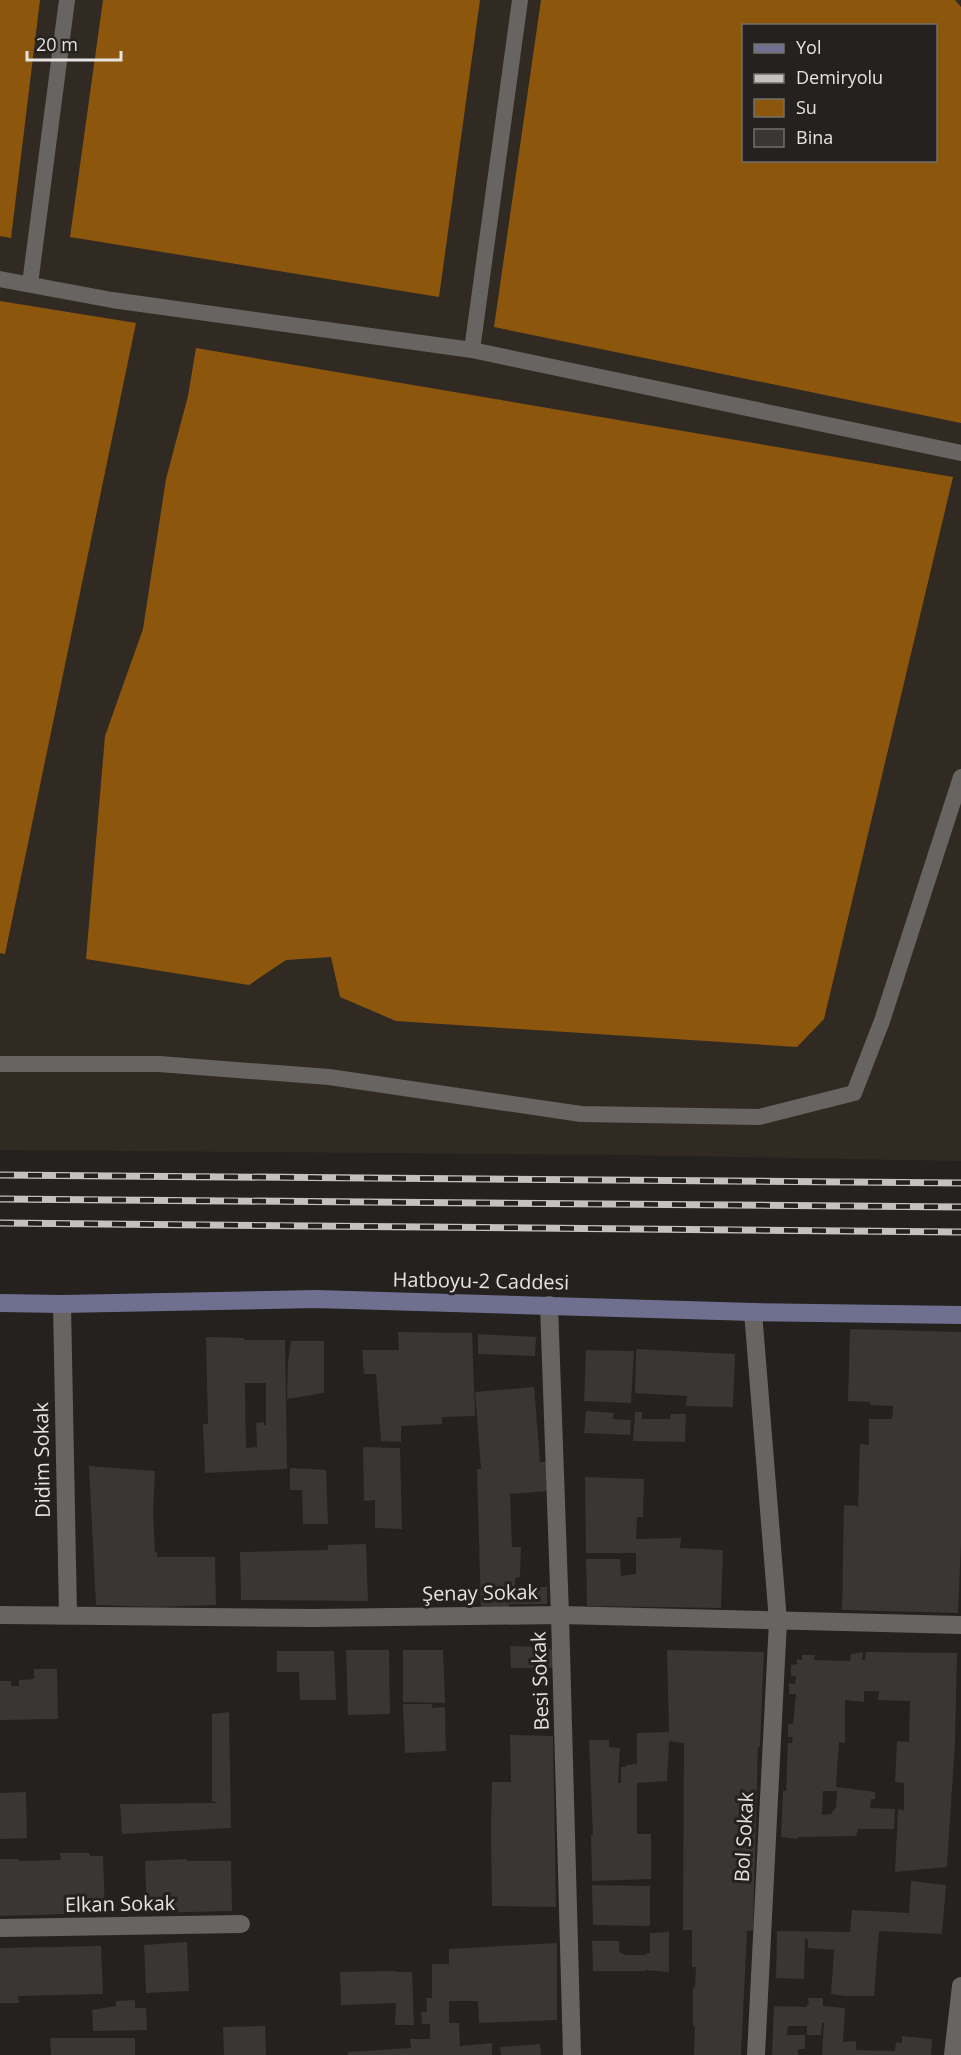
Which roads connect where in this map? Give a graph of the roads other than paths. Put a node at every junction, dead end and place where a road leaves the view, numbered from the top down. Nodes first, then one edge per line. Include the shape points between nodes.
1 (67, 0) edge
2 (520, 0) edge
3 (0, 279) edge
4 (30, 285) junction
5 (472, 350) junction
6 (961, 453) edge
7 (961, 777) edge
8 (0, 1064) edge
9 (0, 1303) edge
10 (62, 1305) junction
11 (549, 1305) junction
12 (753, 1312) junction
13 (961, 1315) edge
14 (68, 1614) junction
15 (0, 1615) edge
16 (560, 1615) junction
17 (778, 1621) junction
18 (961, 1625) edge
19 (241, 1924) dead end
20 (0, 1928) edge
21 (961, 1986) edge
22 (572, 2055) edge
23 (756, 2055) edge
24 (953, 2055) edge

1 - 4 lane
2 - 5 lane
3 - 4 lane
4 - 5 lane
5 - 6 lane
7 - 8 lane via 882,1021 854,1094 759,1117 581,1114 329,1077 159,1064
9 - 10 main road, Hatboyu-2 Caddesi
10 - 11 main road, Hatboyu-2 Caddesi via 316,1299
10 - 14 street, Didim Sokak
11 - 12 main road, Hatboyu-2 Caddesi
11 - 16 street, Besi Sokak
12 - 13 main road, Hatboyu-2 Caddesi
12 - 17 street, Bol Sokak
14 - 15 street, Şenay Sokak
14 - 16 street, Şenay Sokak via 313,1618
16 - 17 street, Şenay Sokak
16 - 22 street, Besi Sokak
17 - 18 street, Şenay Sokak
17 - 23 street, Bol Sokak
19 - 20 street, Elkan Sokak
21 - 24 street

